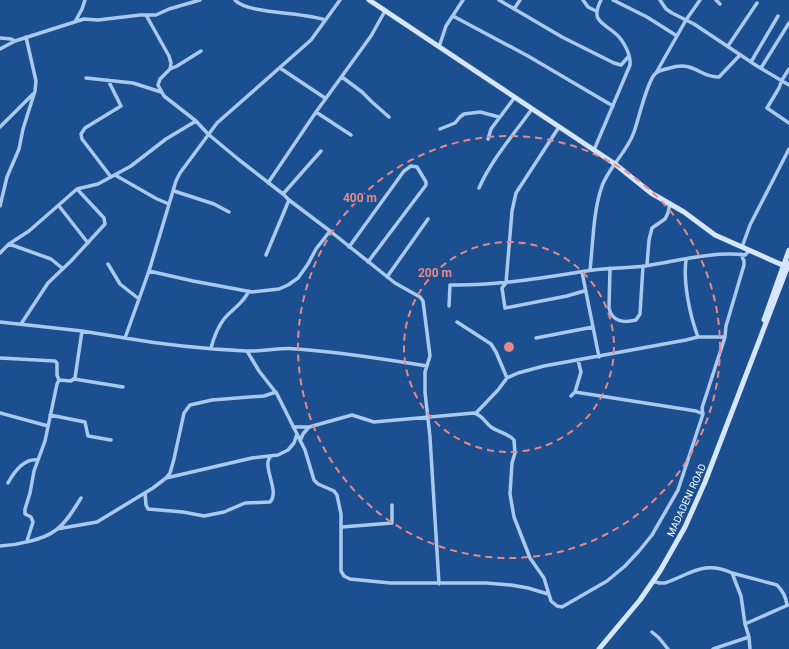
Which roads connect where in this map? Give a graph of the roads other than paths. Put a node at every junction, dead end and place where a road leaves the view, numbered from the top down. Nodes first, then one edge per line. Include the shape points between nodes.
1 (85, 0) edge
2 (200, 0) edge
3 (235, 0) edge
4 (340, 0) edge
5 (369, 0) edge
6 (464, 0) edge
7 (499, 0) edge
8 (520, 0) edge
9 (583, 0) edge
10 (601, 0) edge
11 (613, 0) edge
12 (660, 0) edge
13 (700, 0) edge
14 (716, 0) edge
15 (757, 3) dead end
16 (720, 4) dead end
17 (514, 9) junction
18 (596, 11) junction
19 (385, 12) junction
20 (146, 15) junction
21 (453, 16) junction
22 (778, 16) dead end
23 (325, 20) junction
24 (686, 20) junction
25 (75, 22) junction
26 (789, 23) edge
27 (677, 36) junction
28 (26, 37) junction
29 (0, 38) edge
30 (15, 41) junction
31 (439, 46) junction
32 (728, 46) junction
33 (0, 49) edge
34 (202, 51) dead end
35 (740, 55) junction
36 (629, 56) junction
37 (751, 62) junction
38 (280, 68) junction
39 (761, 68) junction
40 (170, 69) junction
41 (789, 69) edge
42 (656, 73) junction
43 (342, 77) junction
44 (86, 78) dead end
45 (108, 80) junction
46 (782, 80) junction
47 (789, 85) edge
48 (35, 91) junction
49 (161, 92) junction
50 (515, 97) junction
51 (325, 98) junction
52 (613, 106) junction
53 (532, 109) junction
54 (316, 112) junction
55 (389, 117) dead end
56 (499, 117) junction
57 (196, 121) junction
58 (789, 123) edge
59 (0, 127) edge
60 (559, 127) junction
61 (440, 129) dead end
62 (208, 134) junction
63 (351, 136) dead end
64 (488, 139) dead end
65 (594, 150) junction
66 (789, 150) edge
67 (321, 151) dead end
68 (615, 164) junction
69 (115, 175) junction
70 (111, 177) junction
71 (268, 183) junction
72 (479, 188) dead end
73 (77, 189) junction
74 (174, 191) junction
75 (283, 194) junction
76 (289, 200) junction
77 (670, 203) junction
78 (169, 204) junction
79 (0, 206) edge
80 (59, 206) junction
81 (229, 212) dead end
82 (428, 219) dead end
83 (330, 231) junction
84 (88, 243) junction
85 (9, 244) junction
86 (349, 247) junction
87 (742, 247) junction
88 (789, 250) edge
89 (749, 251) junction
90 (0, 253) edge
91 (741, 254) junction
92 (266, 255) dead end
93 (787, 257) junction
94 (686, 260) junction
95 (368, 262) junction
96 (774, 262) junction
97 (108, 264) dead end
98 (645, 266) junction
99 (787, 266) edge
100 (62, 268) junction
101 (610, 268) junction
102 (590, 270) junction
103 (148, 271) junction
104 (582, 272) junction
105 (387, 277) junction
106 (506, 283) junction
107 (249, 291) junction
108 (584, 291) junction
109 (139, 299) junction
110 (449, 306) dead end
111 (0, 322) edge
112 (456, 322) dead end
113 (21, 324) junction
114 (593, 327) junction
115 (82, 331) junction
116 (725, 336) junction
117 (125, 338) junction
118 (536, 338) dead end
119 (698, 338) junction
120 (211, 348) junction
121 (247, 351) junction
122 (599, 357) junction
123 (0, 358) edge
124 (578, 360) junction
125 (427, 366) junction
126 (506, 378) junction
127 (74, 379) junction
128 (59, 380) junction
129 (123, 387) dead end
130 (276, 392) junction
131 (576, 392) junction
132 (571, 396) dead end
133 (702, 408) junction
134 (696, 411) junction
135 (0, 413) edge
136 (476, 413) junction
137 (50, 414) junction
138 (703, 414) junction
139 (428, 416) junction
140 (48, 426) junction
141 (309, 426) junction
142 (294, 427) junction
143 (297, 434) junction
144 (111, 440) dead end
145 (300, 441) junction
146 (271, 456) junction
147 (38, 460) junction
148 (166, 478) junction
149 (8, 483) dead end
150 (145, 493) junction
151 (81, 498) dead end
152 (392, 505) dead end
153 (342, 527) junction
154 (58, 529) junction
155 (27, 541) junction
156 (0, 546) edge
157 (732, 573) junction
158 (653, 581) junction
159 (439, 584) junction
160 (548, 594) junction
161 (788, 605) edge
162 (745, 624) junction
163 (652, 632) dead end
164 (749, 637) junction
165 (599, 649) edge
166 (668, 649) edge
167 (713, 649) edge
168 (750, 649) edge

1 - 25 street
2 - 20 street via 156,15
3 - 23 street via 243,6 309,15
4 - 23 street
5 - 19 street
6 - 21 street
7 - 17 street
8 - 17 street
9 - 18 street via 588,7
10 - 18 street
11 - 27 street
12 - 24 street via 666,9
13 - 24 street
14 - 16 street
15 - 32 street
17 - 36 street via 614,63 621,65
18 - 36 street via 601,23 617,35
19 - 31 street
19 - 43 street
20 - 25 street via 103,20 84,19
20 - 40 street via 169,56
21 - 31 street via 446,26
21 - 52 street
22 - 37 street
23 - 38 street via 311,40
24 - 27 street
24 - 32 street
25 - 28 street
26 - 39 street
27 - 42 street
28 - 30 street
28 - 48 street via 36,81
29 - 30 street
30 - 33 street
31 - 50 street
32 - 35 street
34 - 40 street
35 - 37 street
35 - 42 street via 719,77 683,65
36 - 52 street via 630,65
37 - 39 street
38 - 51 street
38 - 62 street via 222,118
39 - 46 street
40 - 49 street via 158,82
41 - 46 street
42 - 68 street via 632,137
43 - 51 street
43 - 55 street
44 - 45 street
45 - 49 street via 133,83
45 - 70 street via 121,106 85,128 80,134
46 - 47 street
46 - 58 street via 780,88 766,108
48 - 59 street
48 - 79 street
49 - 57 street
50 - 53 street
50 - 56 street
51 - 54 street
52 - 65 street
53 - 60 street
53 - 72 street via 485,174
54 - 63 street
54 - 71 street
56 - 61 street via 480,112 464,114 455,123
56 - 64 street
57 - 62 street
57 - 69 street
60 - 65 street
60 - 106 street via 514,198
62 - 71 street
62 - 74 street via 180,173
65 - 68 street
66 - 87 street via 750,224
67 - 75 street
68 - 77 street via 651,193
68 - 102 street via 605,178 599,194
69 - 70 street
69 - 78 street
70 - 73 street via 98,184
71 - 75 street
73 - 80 street
73 - 84 street via 105,222
74 - 78 street
74 - 81 street via 214,204
75 - 76 street
76 - 83 street
76 - 92 street
77 - 87 street via 716,235
77 - 98 street via 665,219 652,228
78 - 103 street
80 - 84 street
80 - 85 street
82 - 105 street
83 - 86 street
83 - 107 street via 298,278 279,289
84 - 100 street
85 - 90 street
85 - 100 street via 51,259
86 - 95 street
86 - 95 street via 404,171 415,166 426,185
87 - 89 street
88 - 93 street, MADADENI ROAD
89 - 91 street via 745,255
89 - 96 street
91 - 94 street via 712,255
91 - 116 street via 744,265
93 - 96 street
93 - 99 street, MADADENI ROAD
94 - 98 street
94 - 119 street via 684,272 687,293
95 - 105 street
96 - 99 street
97 - 109 street via 120,284
98 - 101 street
98 - 101 street via 640,314 636,320 631,321 617,320 610,314
99 - 158 street, MADADENI ROAD via 686,527
100 - 113 street via 48,283
101 - 102 street
102 - 104 street
103 - 107 street
103 - 109 street
104 - 106 street
104 - 108 street
105 - 125 street via 423,301 430,356
106 - 108 street via 502,288 505,308
106 - 110 street via 450,285
107 - 120 street via 219,325
108 - 114 street
109 - 117 street
111 - 113 street
112 - 126 street via 491,344
113 - 115 street
114 - 118 street
114 - 122 street
115 - 117 street
115 - 127 street
116 - 119 street
116 - 133 street
117 - 120 street
119 - 122 street
120 - 121 street
121 - 125 street via 296,348
121 - 130 street
122 - 124 street
123 - 128 street via 55,361 58,365
124 - 126 street via 544,366
124 - 131 street via 580,372
125 - 139 street via 425,392
126 - 136 street
127 - 128 street
127 - 129 street
128 - 137 street
130 - 142 street
130 - 148 street via 264,396 212,400 188,407 184,413 172,467
131 - 132 street
131 - 134 street
133 - 134 street
133 - 138 street
134 - 138 street
135 - 140 street
136 - 139 street
136 - 160 street via 500,433 514,440 515,453 510,484 514,516 530,558 544,578
137 - 140 street
137 - 144 street via 85,422 88,436
138 - 160 street via 678,490 652,535 639,551 607,582 562,607 551,601
139 - 141 street via 374,422 352,415
139 - 159 street
140 - 147 street
141 - 142 street
141 - 145 street
142 - 143 street
143 - 145 street
143 - 146 street via 288,450
145 - 153 street via 309,459 314,480 337,495
146 - 148 street via 261,456
146 - 150 street via 268,462 273,499 270,502 245,503 224,512 204,516 148,509
147 - 149 street via 20,467
147 - 155 street via 24,512 33,522
148 - 150 street
150 - 154 street via 97,522
151 - 154 street
152 - 153 street via 392,523
153 - 159 street via 341,571 346,578 390,583
154 - 155 street via 44,537
155 - 156 street
157 - 158 street via 715,567 696,570 662,584
157 - 161 street via 776,586 781,589
157 - 162 street via 741,596
158 - 165 street, MADADENI ROAD
159 - 160 street via 511,585
161 - 162 street
162 - 164 street
163 - 166 street
164 - 167 street
164 - 168 street

